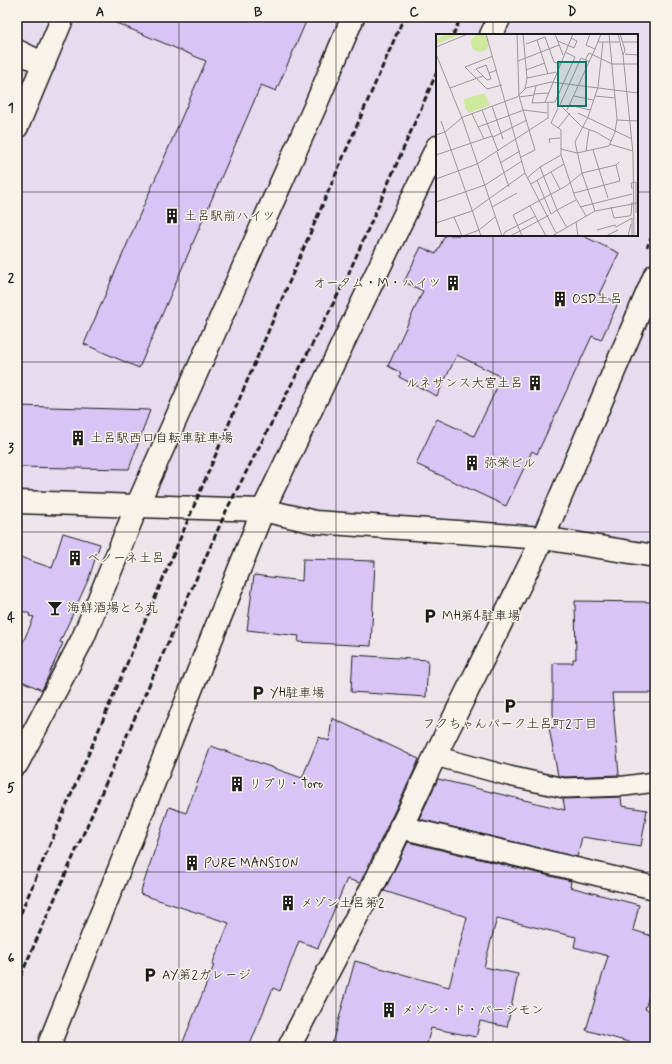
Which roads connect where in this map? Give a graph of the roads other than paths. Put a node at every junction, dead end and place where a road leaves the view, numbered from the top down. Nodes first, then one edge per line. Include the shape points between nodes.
1 (63, 17) edge
2 (352, 17) edge
3 (500, 17) edge
4 (492, 34) edge
5 (17, 51) edge
6 (44, 64) junction
7 (17, 127) edge
8 (436, 149) edge
9 (655, 275) edge
10 (17, 502) edge
11 (137, 506) junction
12 (263, 510) junction
13 (543, 538) junction
14 (655, 556) edge
15 (435, 756) junction
16 (17, 764) edge
17 (655, 782) edge
18 (400, 827) junction
19 (655, 888) edge
20 (53, 1047) edge
21 (289, 1047) edge

1 - 6 street
2 - 11 street via 314,109
3 - 4 street
5 - 6 street
6 - 7 street
8 - 12 street
9 - 13 street
10 - 11 street
11 - 12 street
11 - 16 street via 83,638
12 - 13 street via 315,522
12 - 20 street via 50,1042
13 - 14 street
13 - 15 street
15 - 17 lane via 564,788 625,786
15 - 18 street
18 - 19 street
18 - 21 street via 378,876

